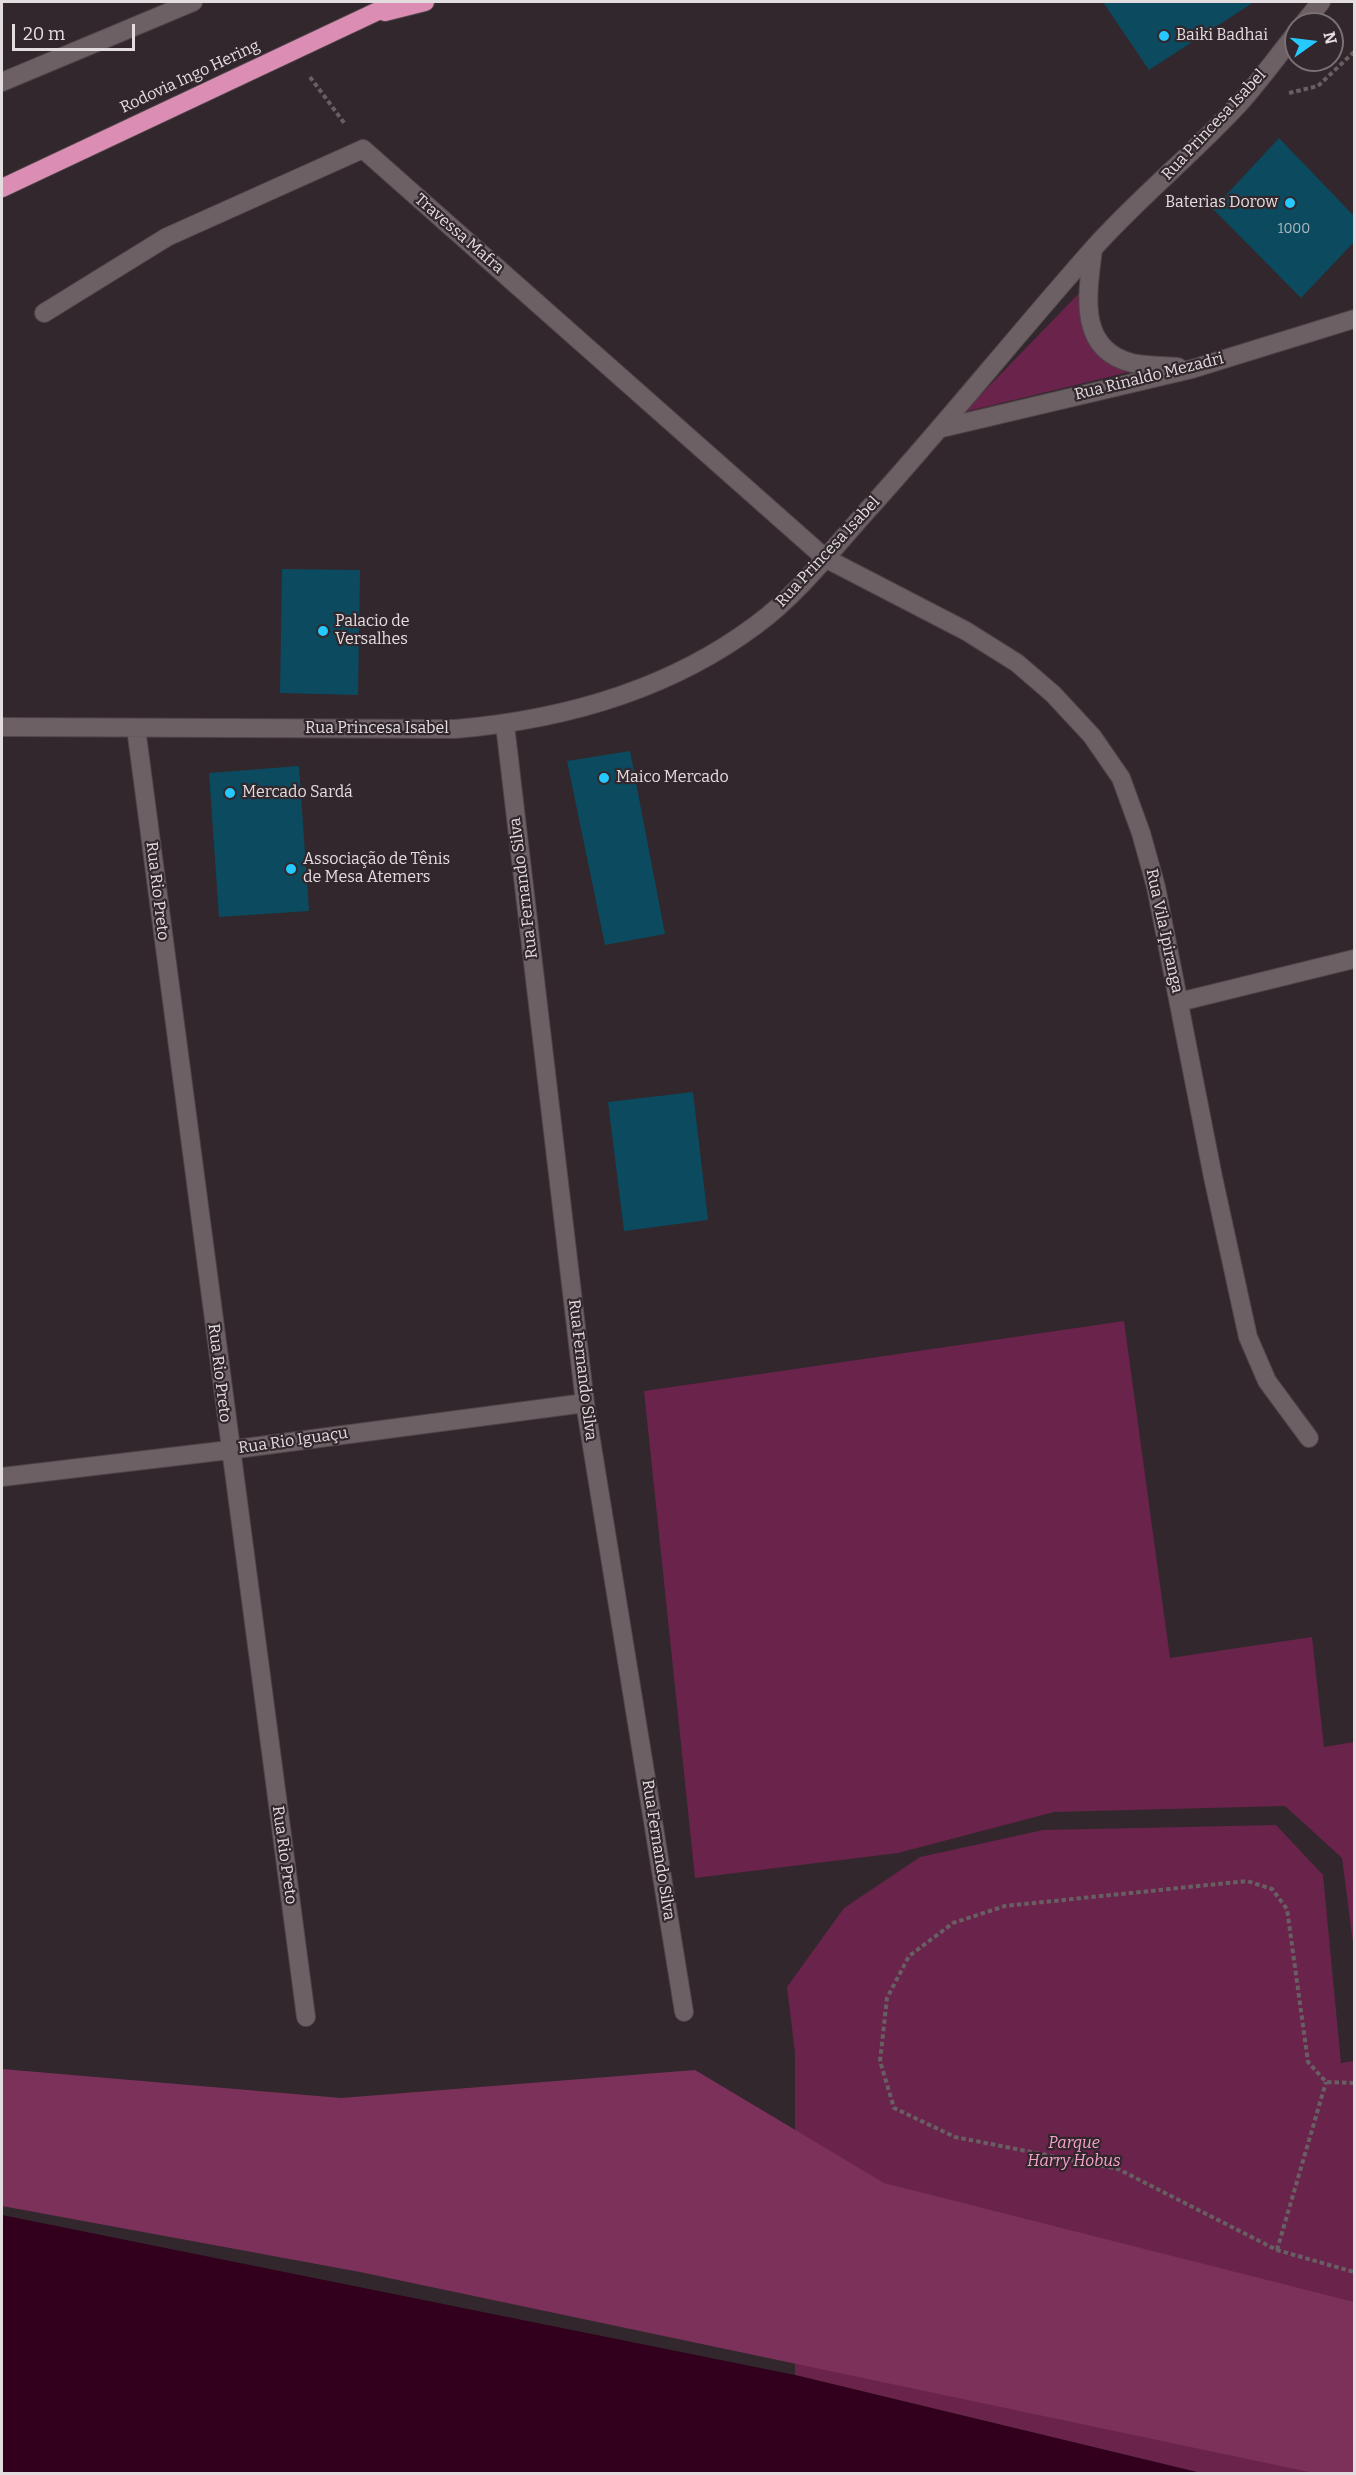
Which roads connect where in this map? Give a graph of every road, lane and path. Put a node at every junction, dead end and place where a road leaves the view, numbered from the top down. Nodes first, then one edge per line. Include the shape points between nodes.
1 (193, 2) edge
2 (397, 2) edge
3 (425, 2) edge
4 (363, 17) junction
5 (1284, 48) edge
6 (291, 50) junction
7 (1354, 52) edge
8 (2, 82) edge
9 (1239, 103) junction
10 (363, 149) junction
11 (2, 188) edge
12 (1093, 249) junction
13 (44, 313) dead end
14 (1354, 319) edge
15 (1192, 369) junction
16 (942, 428) junction
17 (825, 558) junction
18 (505, 725) junction
19 (2, 727) edge
20 (136, 728) junction
21 (1354, 959) edge
22 (1179, 1002) junction
23 (585, 1403) junction
24 (1309, 1438) dead end
25 (229, 1450) junction
26 (2, 1477) edge
27 (684, 2012) dead end
28 (306, 2017) dead end
29 (1326, 2082) junction
30 (1354, 2083) edge
31 (1277, 2250) junction
32 (1354, 2272) edge

1 - 8 street
2 - 4 highway, Rodovia Ingo Hering
3 - 4 highway
4 - 6 highway, Rodovia Ingo Hering
5 - 9 street, Rua Princesa Isabel
6 - 10 path
6 - 11 highway, Rodovia Ingo Hering
7 - 9 path via 1318,86
9 - 12 street, Rua Princesa Isabel
10 - 13 street via 167,237
10 - 17 street, Travessa Mafra
12 - 15 street via 1087,305 1092,331 1110,352 1131,362
12 - 16 street, Rua Princesa Isabel
14 - 15 street, Rua Rinaldo Mezadri
15 - 16 street, Rua Rinaldo Mezadri
16 - 17 street, Rua Princesa Isabel
17 - 18 street, Rua Princesa Isabel via 756,625 682,668 614,698 563,714
17 - 22 street, Rua Vila Ipiranga via 966,631 1017,663 1053,693 1092,736 1121,778 1142,833
18 - 20 street, Rua Princesa Isabel via 455,729
18 - 23 street, Rua Fernando Silva
19 - 20 street, Rua Princesa Isabel
20 - 25 street, Rua Rio Preto
21 - 22 street
22 - 24 street, Rua Vila Ipiranga via 1248,1337 1267,1381
23 - 25 street, Rua Rio Iguaçu
23 - 27 street, Rua Fernando Silva
25 - 26 street, Rua Rio Iguaçu
25 - 28 street, Rua Rio Preto
29 - 30 path
29 - 31 path
29 - 31 path via 1308,2062 1287,1909 1272,1889 1247,1881 1005,1906 953,1923 909,1956 887,1998 880,2061 894,2108 955,2137 1118,2169
31 - 32 path

